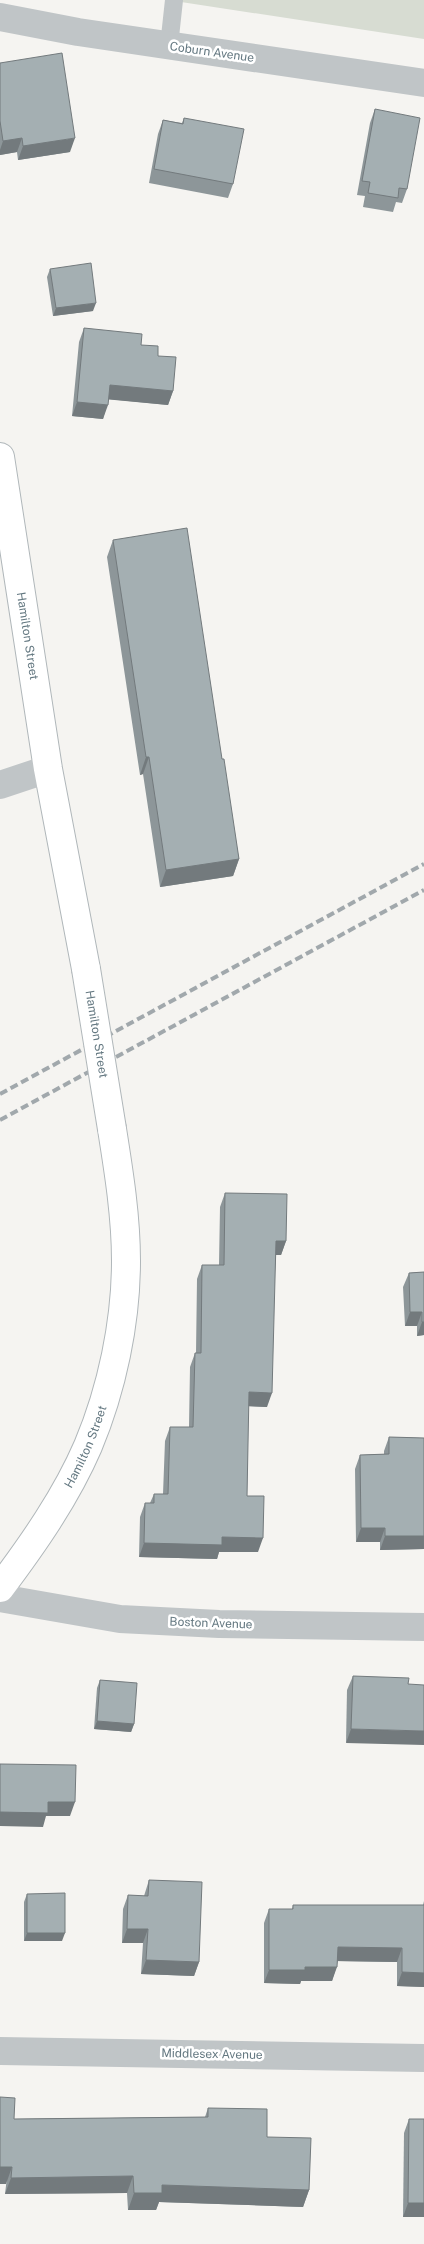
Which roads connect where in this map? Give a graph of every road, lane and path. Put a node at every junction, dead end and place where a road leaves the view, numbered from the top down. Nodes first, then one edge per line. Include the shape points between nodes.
1 (174, 0) edge
2 (0, 16) edge
3 (169, 46) junction
4 (424, 83) edge
5 (0, 461) edge
6 (48, 769) junction
7 (0, 785) edge
8 (0, 1588) edge
9 (0, 1598) edge
10 (424, 1627) edge
11 (0, 2051) edge
12 (424, 2058) edge

1 - 3 lane
2 - 3 street, Coburn Avenue
3 - 4 street, Coburn Avenue
5 - 6 main road, Hamilton Street
6 - 7 street
6 - 8 main road, Hamilton Street, bridge via 112,1129 124,1218 126,1262 111,1374 88,1447 46,1522
9 - 10 street, Boston Avenue via 130,1619 219,1624
11 - 12 street, Middlesex Avenue

